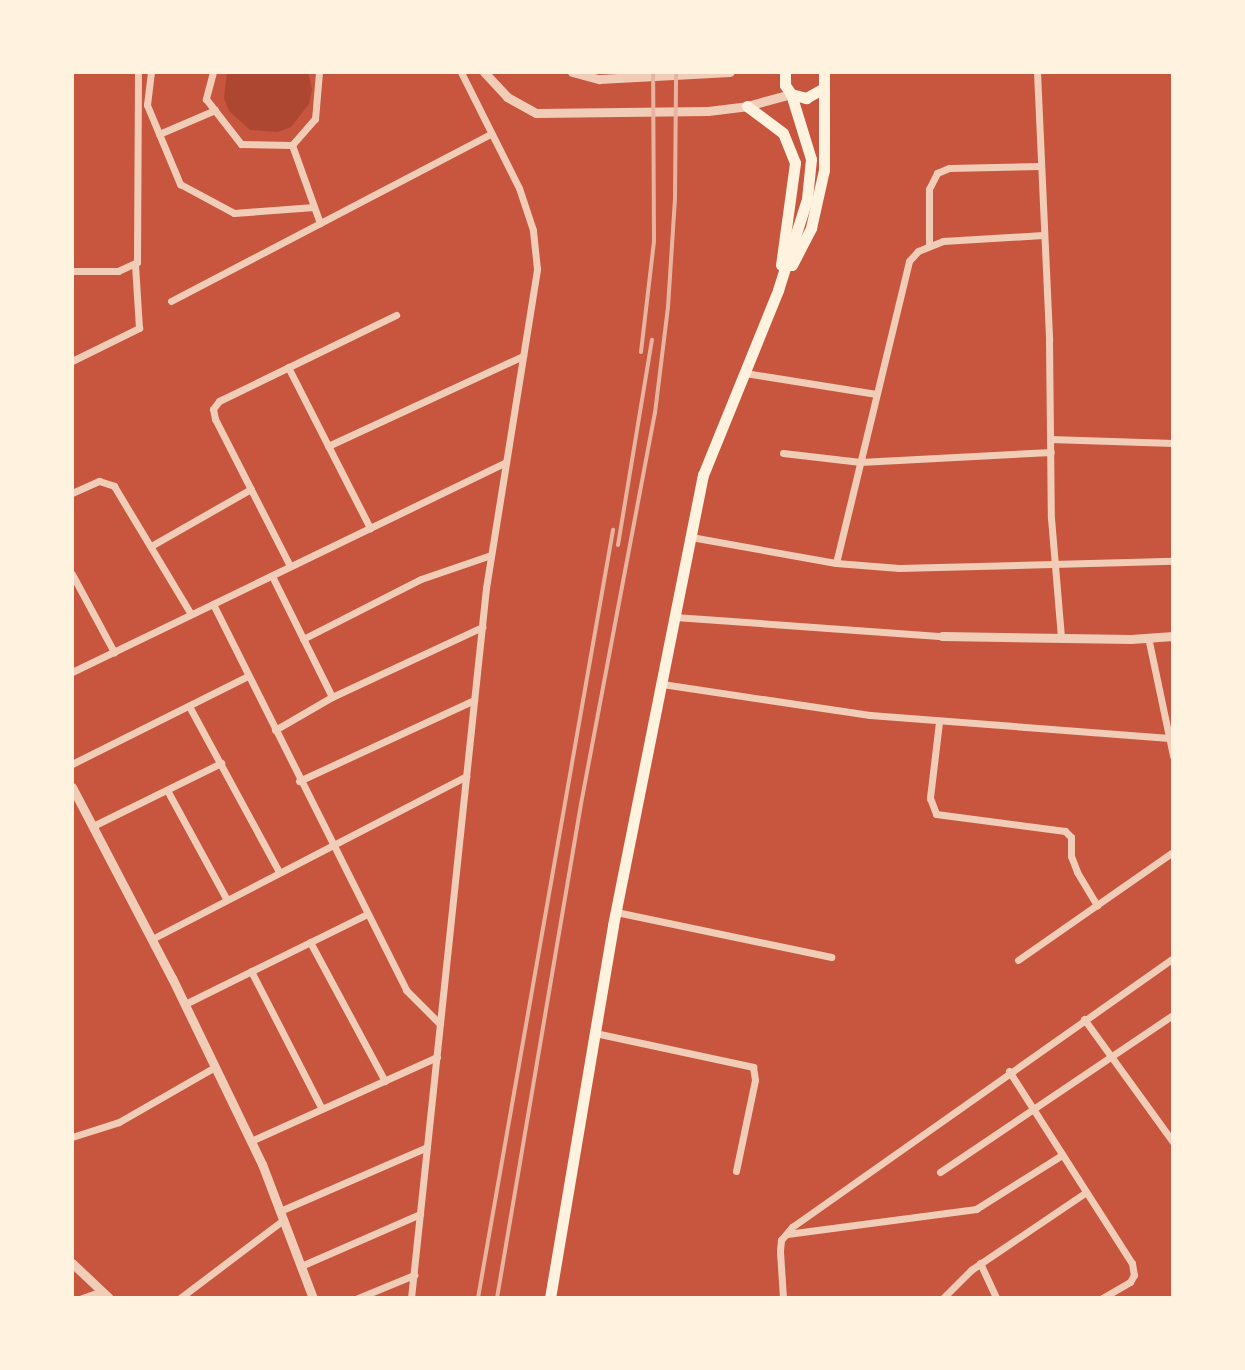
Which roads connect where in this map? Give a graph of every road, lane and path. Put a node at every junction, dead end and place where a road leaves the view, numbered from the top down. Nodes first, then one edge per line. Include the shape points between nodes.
1 (138, 72) edge
2 (151, 72) edge
3 (213, 72) edge
4 (319, 72) edge
5 (461, 72) edge
6 (484, 72) edge
7 (572, 72) edge
8 (730, 72) edge
9 (824, 72) edge
10 (1037, 72) edge
11 (787, 84) edge
12 (822, 89) junction
13 (747, 106) junction
14 (215, 110) junction
15 (159, 134) junction
16 (491, 134) junction
17 (292, 145) junction
18 (1040, 166) junction
19 (314, 207) junction
20 (320, 223) junction
21 (1043, 235) junction
22 (929, 245) junction
23 (135, 264) junction
24 (72, 271) edge
25 (778, 290) junction
26 (171, 301) dead end
27 (396, 315) dead end
28 (523, 356) junction
29 (72, 361) edge
30 (288, 367) junction
31 (745, 373) junction
32 (876, 394) junction
33 (1050, 439) junction
34 (1173, 443) edge
35 (328, 446) junction
36 (1051, 452) junction
37 (783, 453) dead end
38 (506, 462) junction
39 (860, 462) junction
40 (251, 489) junction
41 (72, 493) edge
42 (370, 528) junction
43 (691, 537) junction
44 (151, 546) junction
45 (491, 555) junction
46 (1173, 561) edge
47 (836, 563) junction
48 (1055, 563) junction
49 (290, 566) junction
50 (72, 574) edge
51 (272, 576) junction
52 (213, 604) junction
53 (191, 614) junction
54 (675, 617) junction
55 (482, 627) junction
56 (942, 636) joint
57 (1061, 636) junction
58 (1173, 636) edge
59 (1148, 637) junction
60 (303, 639) junction
61 (114, 652) junction
62 (72, 672) edge
63 (248, 676) junction
64 (662, 684) junction
65 (332, 697) junction
66 (474, 700) junction
67 (189, 706) junction
68 (939, 722) junction
69 (275, 730) junction
70 (1169, 738) junction
71 (1173, 756) edge
72 (221, 763) junction
73 (72, 764) edge
74 (466, 776) junction
75 (299, 781) junction
76 (72, 787) edge
77 (167, 790) junction
78 (93, 826) junction
79 (331, 845) junction
80 (1173, 852) edge
81 (279, 872) junction
82 (227, 900) junction
83 (1097, 905) junction
84 (616, 912) junction
85 (367, 914) junction
86 (152, 939) junction
87 (310, 942) junction
88 (831, 957) dead end
89 (1173, 958) edge
90 (1018, 960) dead end
91 (251, 971) junction
92 (185, 1004) junction
93 (1173, 1015) edge
94 (1084, 1019) junction
95 (440, 1024) junction
96 (595, 1033) junction
97 (437, 1057) junction
98 (1112, 1058) junction
99 (215, 1067) junction
100 (1009, 1071) junction
101 (385, 1081) junction
102 (322, 1109) junction
103 (1034, 1110) junction
104 (72, 1137) edge
105 (1172, 1139) edge
106 (251, 1141) junction
107 (427, 1147) junction
108 (1062, 1155) junction
109 (736, 1171) dead end
110 (940, 1172) dead end
111 (1086, 1192) junction
112 (420, 1214) junction
113 (282, 1216) junction
114 (785, 1234) junction
115 (72, 1263) edge
116 (980, 1263) junction
117 (301, 1266) junction
118 (414, 1275) junction
119 (105, 1295) edge
120 (82, 1298) edge
121 (180, 1298) edge
122 (313, 1298) edge
123 (358, 1298) edge
124 (411, 1298) edge
125 (550, 1298) edge
126 (783, 1298) edge
127 (943, 1298) edge
128 (996, 1298) edge
129 (1102, 1298) edge

1 - 23 street
2 - 15 street via 147,105
3 - 14 street via 206,99
4 - 17 street via 315,119
5 - 16 street
6 - 13 street via 507,97 536,113
7 - 8 street via 599,79
9 - 12 main road
10 - 18 street
11 - 12 main road via 806,98
11 - 13 street
11 - 25 main road via 811,159 807,199
12 - 25 main road via 824,170 818,199 811,228
13 - 25 main road via 783,133 795,163
14 - 15 street
14 - 17 street via 241,144
15 - 19 street via 180,184 234,213
16 - 20 street
16 - 28 street via 519,188 533,230 537,269
17 - 19 street
18 - 21 street
18 - 22 street via 949,168 937,173 929,189
19 - 20 street
20 - 26 street
21 - 22 street
21 - 33 street
22 - 32 street via 912,256 905,269
23 - 24 street via 118,271
23 - 29 street via 139,328
25 - 31 main road
27 - 30 street
28 - 35 street
28 - 38 street
30 - 35 street
30 - 40 street via 219,401 213,409
31 - 32 street
31 - 43 main road via 703,475
32 - 39 street
33 - 34 street
33 - 36 street
35 - 42 street
36 - 39 street
36 - 48 street
37 - 39 street
38 - 42 street
38 - 45 street
39 - 47 street
40 - 44 street
40 - 49 street
41 - 44 street via 99,481 114,486
42 - 49 street
43 - 47 street
43 - 54 main road
44 - 53 street
45 - 55 street
45 - 60 street via 421,579
46 - 48 street
47 - 48 street via 899,568
48 - 57 street
49 - 51 street
50 - 61 street
51 - 52 street
51 - 60 street
52 - 53 street
52 - 63 street
53 - 61 street
54 - 56 street
54 - 64 main road
55 - 65 street
55 - 66 street
56 - 57 street
57 - 59 street
58 - 59 street
59 - 70 street
60 - 65 street
61 - 62 street
63 - 67 street
63 - 69 street
64 - 68 street
64 - 84 main road
65 - 69 street
66 - 74 street
66 - 75 street
67 - 72 street
67 - 73 street
68 - 70 street
68 - 83 street via 930,798 936,814 1065,831 1071,837 1077,872
69 - 75 street
70 - 71 street
72 - 77 street
72 - 81 street
74 - 79 street
74 - 95 street
75 - 79 street
76 - 78 street
77 - 78 street
77 - 82 street
78 - 86 street
79 - 81 street
79 - 85 street
80 - 83 street
81 - 82 street
82 - 86 street
83 - 90 street
84 - 88 street
84 - 96 main road
85 - 87 street
85 - 95 street via 406,990
86 - 92 street
87 - 91 street
87 - 101 street
89 - 94 street
91 - 92 street
91 - 102 street
92 - 99 street
93 - 98 street
94 - 98 street
94 - 100 street
95 - 97 street
96 - 109 street via 753,1067 755,1080
96 - 125 main road
97 - 101 street
97 - 107 street
98 - 103 street
98 - 105 street
99 - 104 street via 119,1122
99 - 106 street
100 - 103 street
100 - 114 street
101 - 102 street
102 - 106 street
103 - 108 street
103 - 110 street
106 - 113 street
107 - 112 street
107 - 113 street
108 - 111 street
108 - 114 street via 976,1209
111 - 116 street
111 - 129 street via 1134,1270 1130,1282
112 - 117 street
112 - 118 street
113 - 117 street
113 - 121 street
114 - 126 street via 780,1251
115 - 119 street
116 - 127 street
116 - 128 street
117 - 122 street
118 - 123 street
118 - 124 street
119 - 120 street

